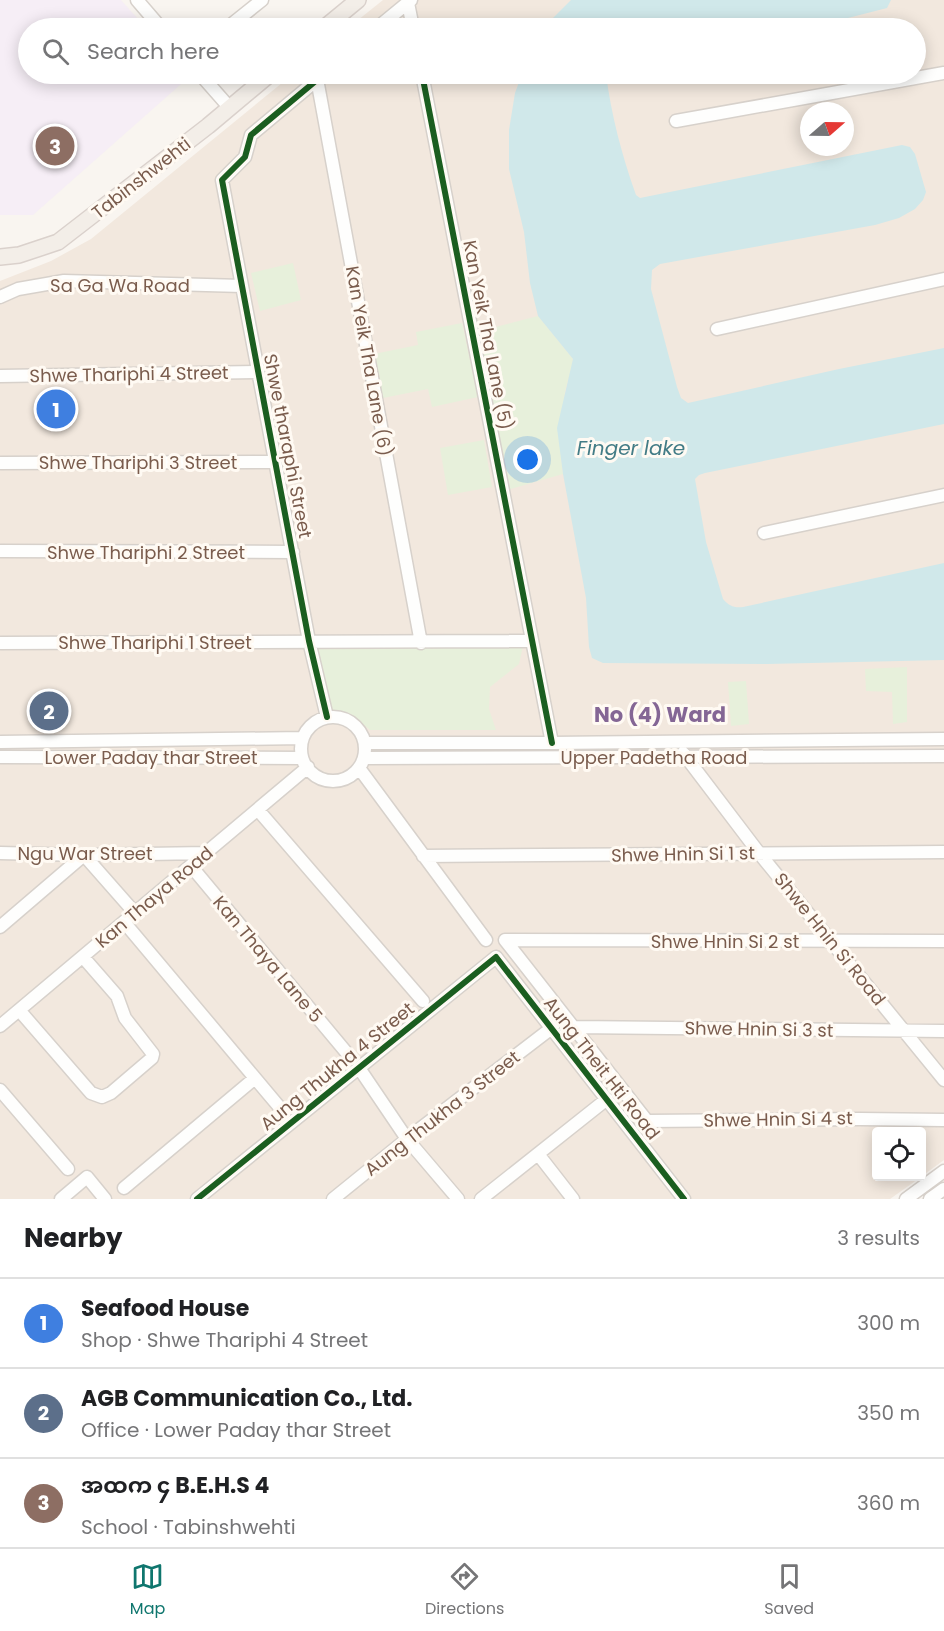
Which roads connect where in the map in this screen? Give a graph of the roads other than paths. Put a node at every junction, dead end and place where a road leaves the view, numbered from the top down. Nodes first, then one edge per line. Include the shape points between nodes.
1 (262, 0) edge
2 (358, 0) edge
3 (410, 1) edge
4 (143, 2) edge
5 (154, 18) edge
6 (240, 18) edge
7 (336, 18) edge
8 (389, 18) edge
9 (412, 18) edge
10 (944, 73) edge
11 (926, 76) edge
12 (209, 84) edge
13 (258, 84) edge
14 (312, 84) edge
15 (322, 84) edge
16 (424, 84) edge
17 (883, 84) edge
18 (230, 107) junction
19 (676, 121) dead end
20 (0, 257) edge
21 (944, 279) edge
22 (242, 286) junction
23 (0, 297) edge
24 (717, 328) dead end
25 (258, 372) junction
26 (0, 376) edge
27 (275, 462) junction
28 (0, 463) edge
29 (944, 495) edge
30 (764, 533) dead end
31 (0, 551) edge
32 (292, 552) junction
33 (309, 641) junction
34 (531, 641) junction
35 (0, 643) edge
36 (421, 643) junction
37 (327, 717) junction
38 (303, 738) junction
39 (944, 739) edge
40 (673, 740) junction
41 (0, 742) edge
42 (365, 743) junction
43 (552, 743) junction
44 (944, 756) edge
45 (0, 757) edge
46 (686, 757) junction
47 (305, 763) junction
48 (362, 763) junction
49 (258, 810) junction
50 (944, 852) edge
51 (0, 853) edge
52 (207, 853) junction
53 (759, 853) junction
54 (84, 855) junction
55 (423, 856) junction
56 (191, 866) junction
57 (135, 913) junction
58 (124, 922) junction
59 (0, 927) edge
60 (486, 940) dead end
61 (832, 941) junction
62 (944, 941) edge
63 (83, 957) junction
64 (496, 957) joint
65 (423, 1001) dead end
66 (19, 1010) junction
67 (0, 1026) edge
68 (574, 1027) junction
69 (553, 1028) junction
70 (904, 1031) junction
71 (944, 1031) edge
72 (346, 1052) dead end
73 (358, 1068) junction
74 (255, 1078) junction
75 (944, 1080) edge
76 (0, 1090) edge
77 (607, 1099) junction
78 (281, 1109) dead end
79 (944, 1120) edge
80 (407, 1139) junction
81 (538, 1154) junction
82 (68, 1169) dead end
83 (944, 1171) edge
84 (124, 1188) dead end
85 (944, 1189) edge
86 (61, 1199) edge
87 (105, 1199) edge
88 (197, 1199) edge
89 (333, 1199) edge
90 (458, 1199) edge
91 (481, 1199) edge
92 (573, 1199) edge
93 (684, 1199) edge
94 (906, 1199) edge
95 (930, 1199) edge

1 - 6 street
2 - 7 main road
3 - 8 street
3 - 9 street
4 - 5 street
10 - 11 street
12 - 18 street
13 - 18 main road, Tabinshwehti
14 - 22 street, Shwe tharaphi Street via 251,135 246,157 222,180
15 - 36 street, Kan Yeik Tha Lane (6)
16 - 34 street, Kan Yeik Tha Lane (5)
17 - 19 street
18 - 20 main road, Tabinshwehti via 58,242
21 - 24 street
22 - 23 street, Sa Ga Wa Road via 64,281 18,289
22 - 25 street, Shwe tharaphi Street
25 - 26 street, Shwe Thariphi 4 Street
25 - 27 street, Shwe tharaphi Street
27 - 28 street, Shwe Thariphi 3 Street
27 - 32 street, Shwe tharaphi Street
29 - 30 street
31 - 32 street, Shwe Thariphi 2 Street
32 - 33 street, Shwe tharaphi Street
33 - 35 street, Shwe Thariphi 1 Street
33 - 36 street, Shwe Thariphi 1 Street
33 - 37 street, Shwe tharaphi Street
34 - 36 street, Shwe Thariphi 1 Street
34 - 43 street, Kan Yeik Tha Lane (5)
37 - 38 street via 308,728
37 - 42 street via 344,718 354,724
38 - 41 street, Lower Paday thar Street
38 - 47 street
39 - 40 street, Upper Padetha Road
40 - 43 street, Upper Padetha Road
40 - 46 street, Shwe Hnin Si Road
42 - 43 street, Upper Padetha Road
42 - 48 street
44 - 46 street, Upper Padetha Road
45 - 47 street, Lower Paday thar Street
46 - 48 street, Upper Padetha Road
46 - 53 street, Shwe Hnin Si Road
47 - 48 street via 318,777 329,781 351,776
47 - 49 street, Kan Thaya Road
48 - 55 street
49 - 52 street, Kan Thaya Road
49 - 65 street
50 - 53 street, Shwe Hnin Si 1 st
51 - 54 street, Ngu War Street
52 - 54 street, Ngu War Street
52 - 56 street, Kan Thaya Road
53 - 55 street, Shwe Hnin Si 1 st
53 - 61 street, Shwe Hnin Si Road
54 - 57 street
54 - 59 street
55 - 60 street
56 - 57 street, Kan Thaya Road
56 - 72 street, Kan Thaya Lane 5
57 - 58 street, Kan Thaya Road
58 - 63 street, Kan Thaya Road
58 - 74 street
61 - 62 street, Shwe Hnin Si 2 st
61 - 68 street, Shwe Hnin Si 2 st via 505,940
61 - 70 street, Shwe Hnin Si Road
63 - 66 street, Kan Thaya Road
63 - 66 street via 117,996 125,1018 153,1054 111,1093 102,1097 91,1093
64 - 69 street, Aung Theit Hti Road
64 - 73 street, Aung Thukha 4 Street
66 - 67 street, Kan Thaya Road
68 - 70 street, Shwe Hnin Si 3 st
68 - 79 street, Shwe Hnin Si 4 st via 647,1121
69 - 77 street, Aung Theit Hti Road
69 - 80 street, Aung Thukha 3 Street
70 - 71 street, Shwe Hnin Si 3 st
70 - 75 street, Shwe Hnin Si Road
73 - 80 street
73 - 88 street, Aung Thukha 4 Street
74 - 78 street
74 - 84 street
76 - 82 street
77 - 81 street
77 - 93 street, Aung Theit Hti Road
80 - 89 street, Aung Thukha 3 Street
80 - 90 street
81 - 91 street
81 - 92 street
83 - 94 street
85 - 95 street
86 - 87 street via 87,1177

